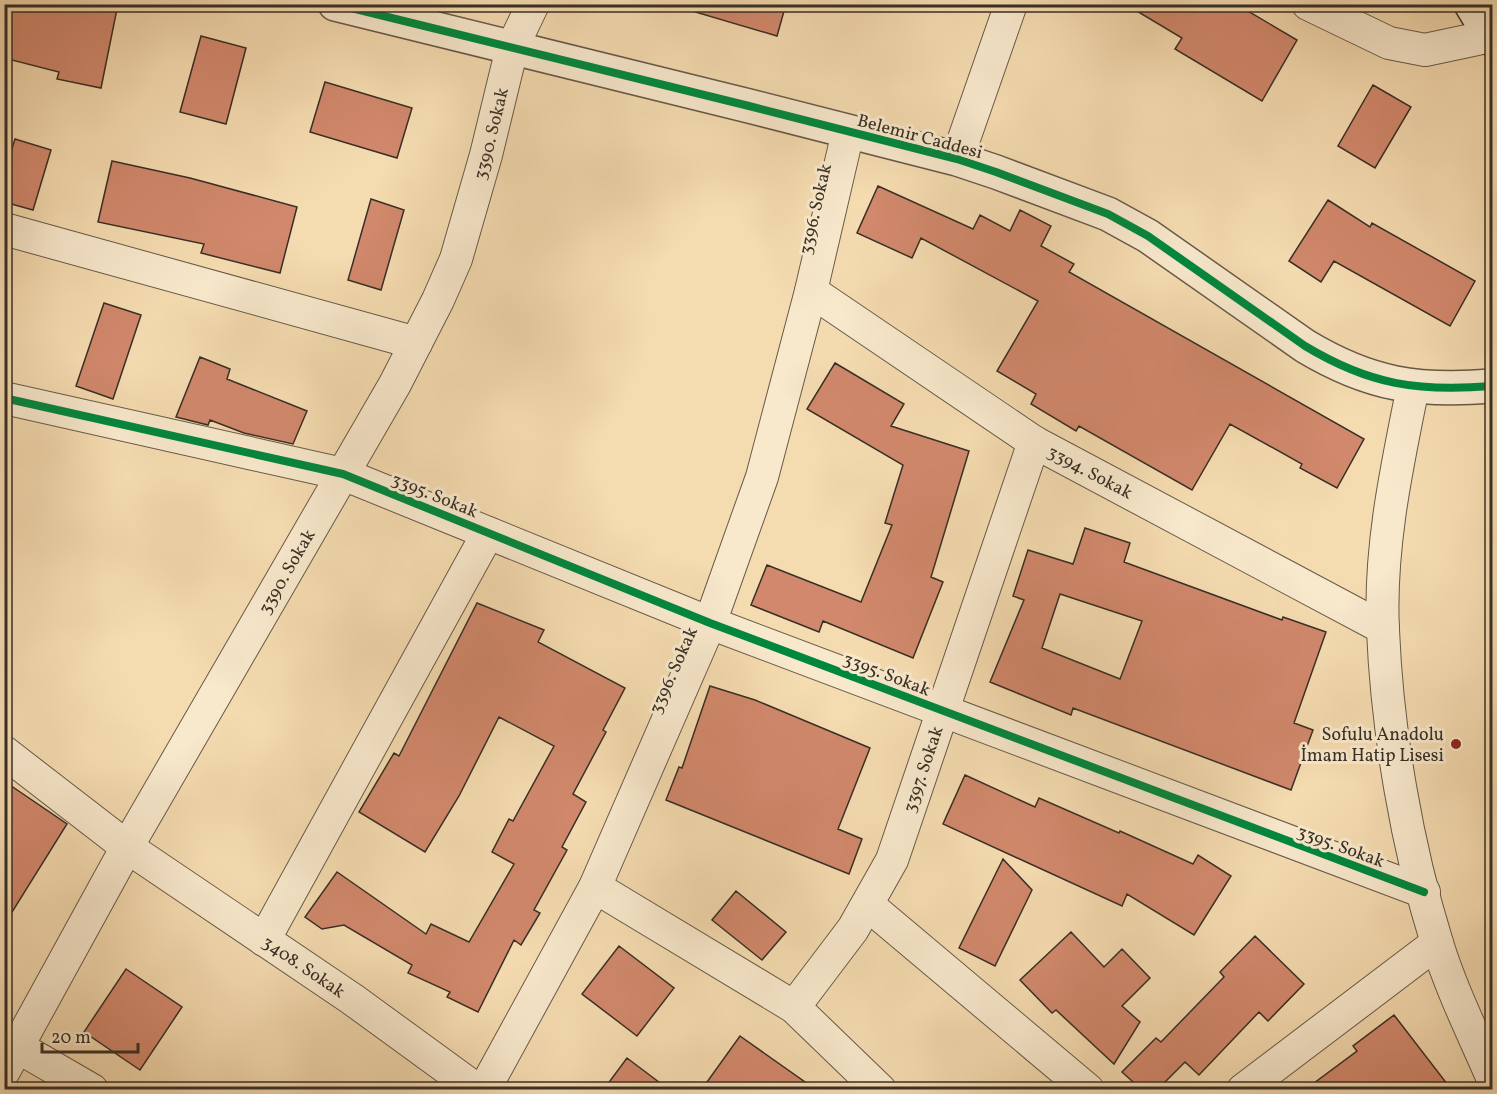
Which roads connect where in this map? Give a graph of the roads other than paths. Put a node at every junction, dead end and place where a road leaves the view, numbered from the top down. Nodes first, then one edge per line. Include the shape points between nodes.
1 (335, 4) edge
2 (533, 4) edge
3 (1011, 4) edge
4 (1308, 4) edge
5 (1471, 4) edge
6 (1492, 37) edge
7 (512, 48) junction
8 (848, 132) junction
9 (957, 159) junction
10 (4, 229) edge
11 (811, 291) junction
12 (417, 343) junction
13 (1492, 386) edge
14 (1413, 387) junction
15 (4, 398) edge
16 (1034, 442) junction
17 (343, 474) junction
18 (488, 533) junction
19 (710, 623) junction
20 (1383, 628) junction
21 (940, 711) junction
22 (4, 752) edge
23 (127, 847) junction
24 (595, 887) junction
25 (1424, 892) junction
26 (868, 905) junction
27 (264, 939) junction
28 (1437, 943) junction
29 (794, 1007) junction
30 (9, 1053) edge
31 (1492, 1077) edge
32 (92, 1089) edge
33 (477, 1089) edge
34 (484, 1089) edge
35 (880, 1089) edge
36 (1088, 1089) edge
37 (1243, 1089) edge

1 - 7 street, Belemir Caddesi
2 - 7 street, 3390. Sokak
3 - 9 street
4 - 6 street via 1389,42 1425,50
5 - 6 street
7 - 8 street, Belemir Caddesi
7 - 12 street, 3390. Sokak via 456,259
8 - 9 street, Belemir Caddesi
8 - 11 street, 3396. Sokak
9 - 14 street, Belemir Caddesi via 1108,214 1148,236 1268,322 1332,362 1365,376
10 - 12 street
11 - 16 street, 3394. Sokak
11 - 19 street, 3396. Sokak via 762,477
12 - 17 street, 3390. Sokak
13 - 14 street, Belemir Caddesi
14 - 20 street via 1387,536
15 - 17 street, 3395. Sokak
16 - 20 street, 3394. Sokak
16 - 21 street, 3397. Sokak
17 - 18 street, 3395. Sokak
17 - 23 street, 3390. Sokak
18 - 19 street, 3395. Sokak
18 - 27 street
19 - 21 street, 3395. Sokak
19 - 24 street, 3396. Sokak
20 - 25 street via 1397,756
21 - 25 street, 3395. Sokak
21 - 26 street, 3397. Sokak via 892,860
22 - 23 street, 3408. Sokak
23 - 27 street, 3408. Sokak
23 - 30 street, 3390. Sokak
24 - 29 street
24 - 34 street, 3396. Sokak
25 - 28 street
26 - 29 street, 3397. Sokak
26 - 36 street
27 - 33 street, 3408. Sokak
28 - 31 street
28 - 37 street
29 - 35 street
30 - 32 street

